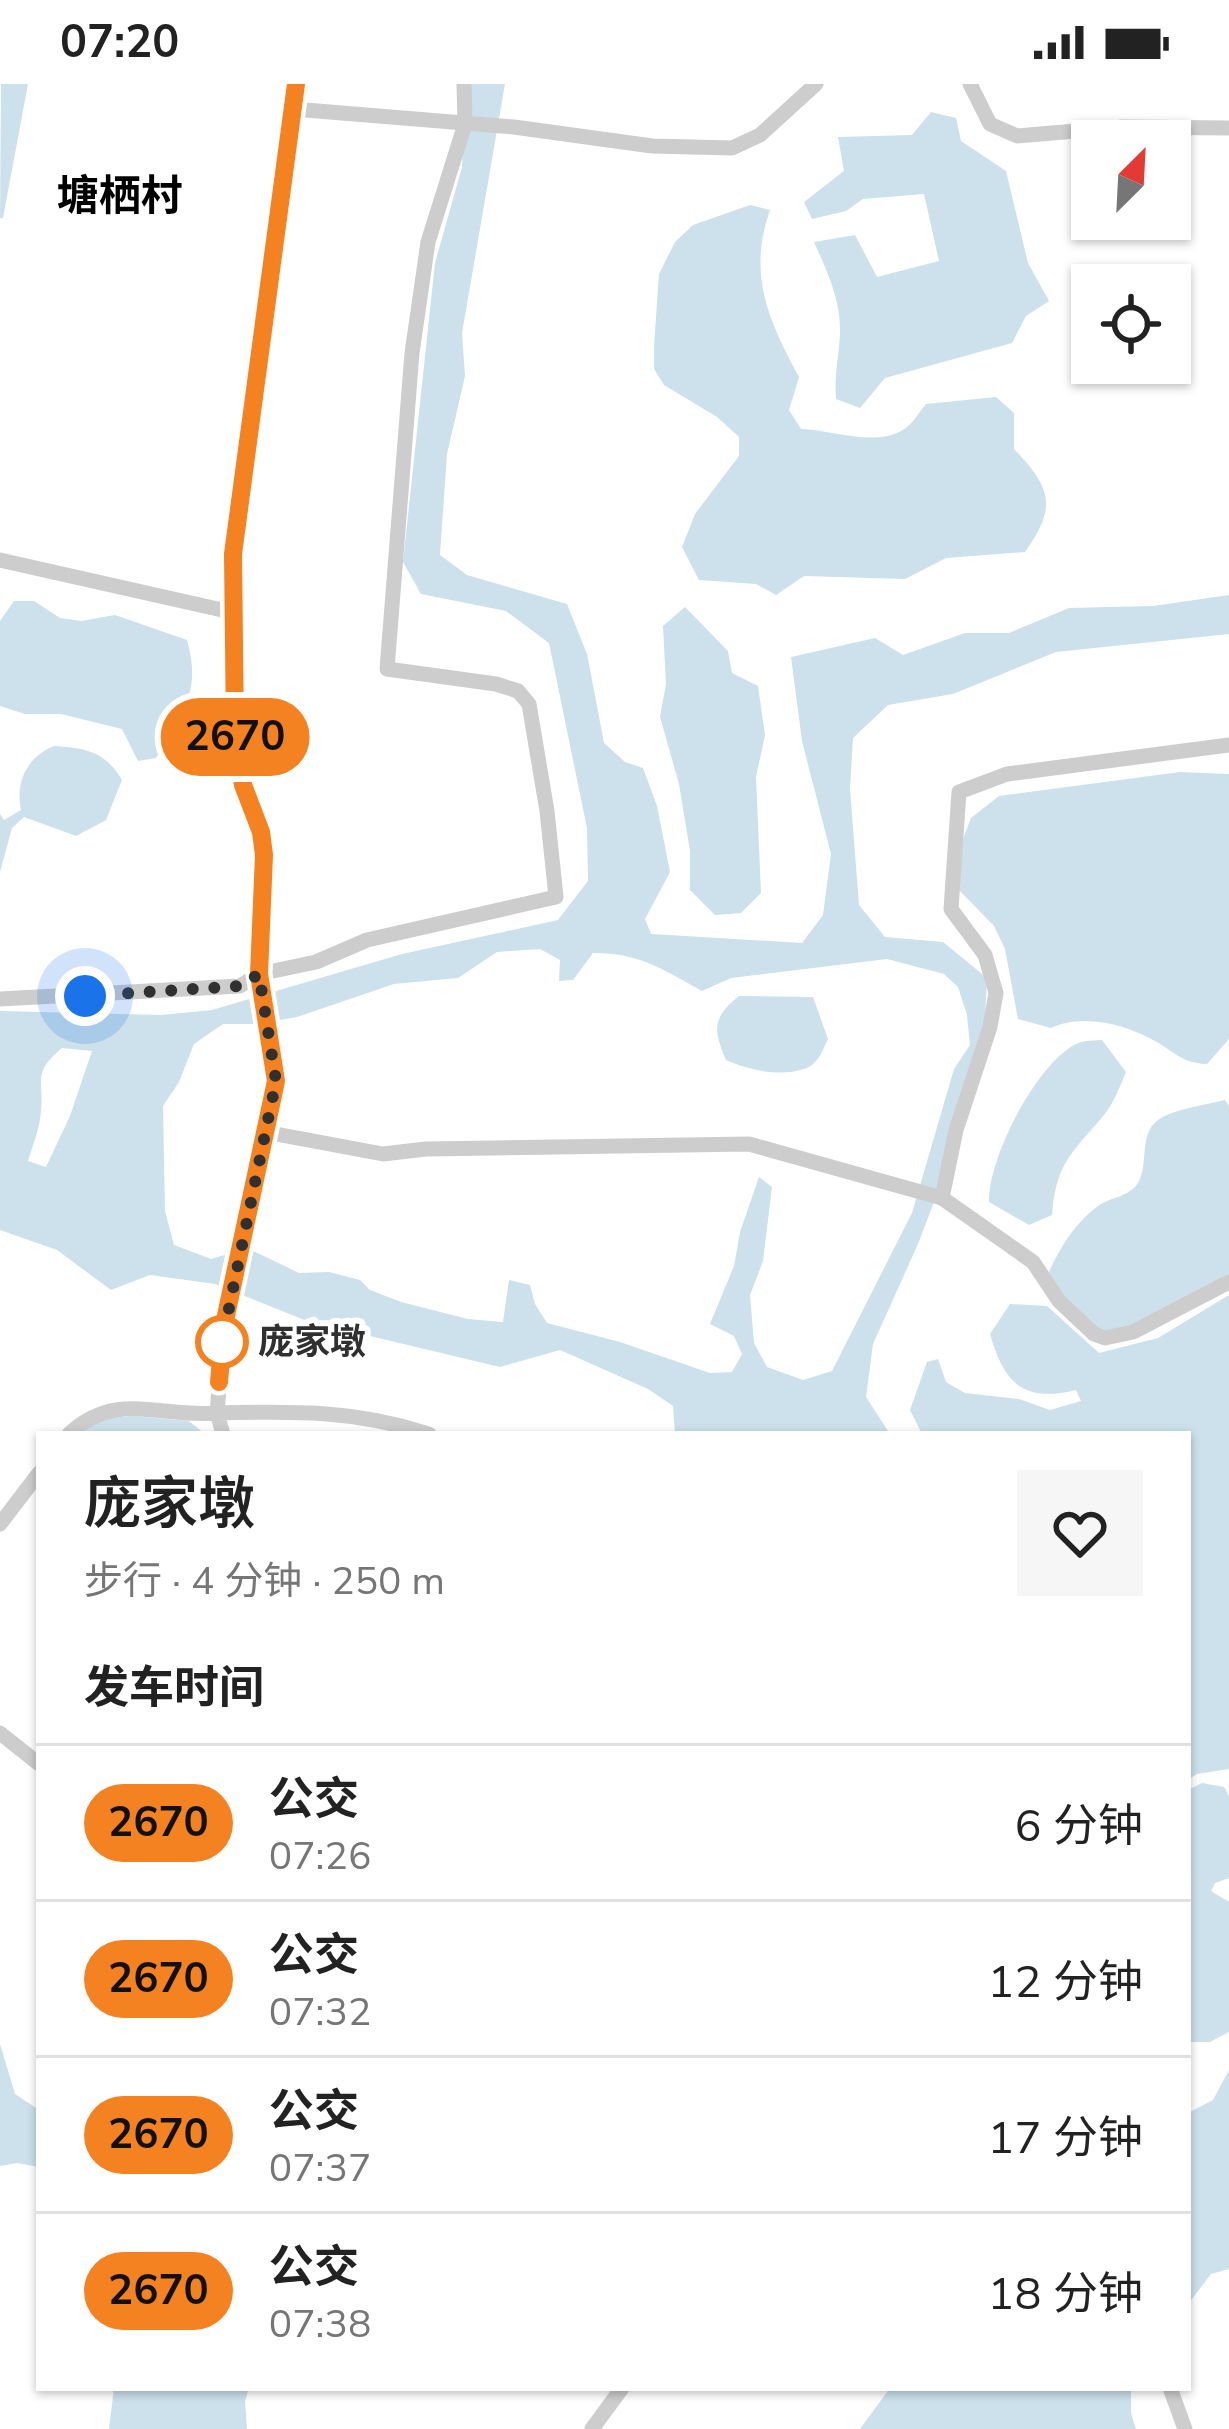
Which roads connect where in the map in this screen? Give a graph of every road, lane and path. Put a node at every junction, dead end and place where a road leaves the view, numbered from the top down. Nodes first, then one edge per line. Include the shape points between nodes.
1 (296, 84) edge
2 (464, 84) edge
3 (816, 84) edge
4 (970, 84) edge
5 (293, 109) junction
6 (464, 123) junction
7 (1229, 128) edge
8 (0, 560) edge
9 (231, 612) junction
10 (1229, 745) edge
11 (259, 982) junction
12 (0, 999) edge
13 (265, 1132) junction
14 (942, 1198) junction
15 (1229, 1282) edge
16 (217, 1413) junction
17 (73, 1431) edge
18 (222, 1431) edge
19 (420, 1431) edge
20 (36, 1477) edge
21 (0, 1524) edge
22 (0, 1733) edge
23 (36, 1762) edge
24 (620, 2391) edge
25 (1171, 2391) edge
26 (592, 2429) edge
27 (1185, 2429) edge

1 - 5 street
2 - 6 street
3 - 6 street via 760,135 732,148
4 - 7 street via 990,124 1017,136
5 - 6 street
5 - 9 street
6 - 11 street via 428,242 415,331 387,669 496,684 529,704 556,897 367,940
8 - 9 street
9 - 11 street via 235,734 264,855
10 - 14 street via 1007,774 959,792 951,909 985,955 996,993
11 - 12 street
11 - 13 street via 276,1081
13 - 14 street via 383,1154 749,1144
13 - 16 street via 224,1325
14 - 15 street via 1033,1262 1077,1320 1105,1338
16 - 17 street via 96,1412
16 - 18 street
16 - 19 street via 306,1410
20 - 21 street
22 - 23 street
24 - 26 street
25 - 27 street

